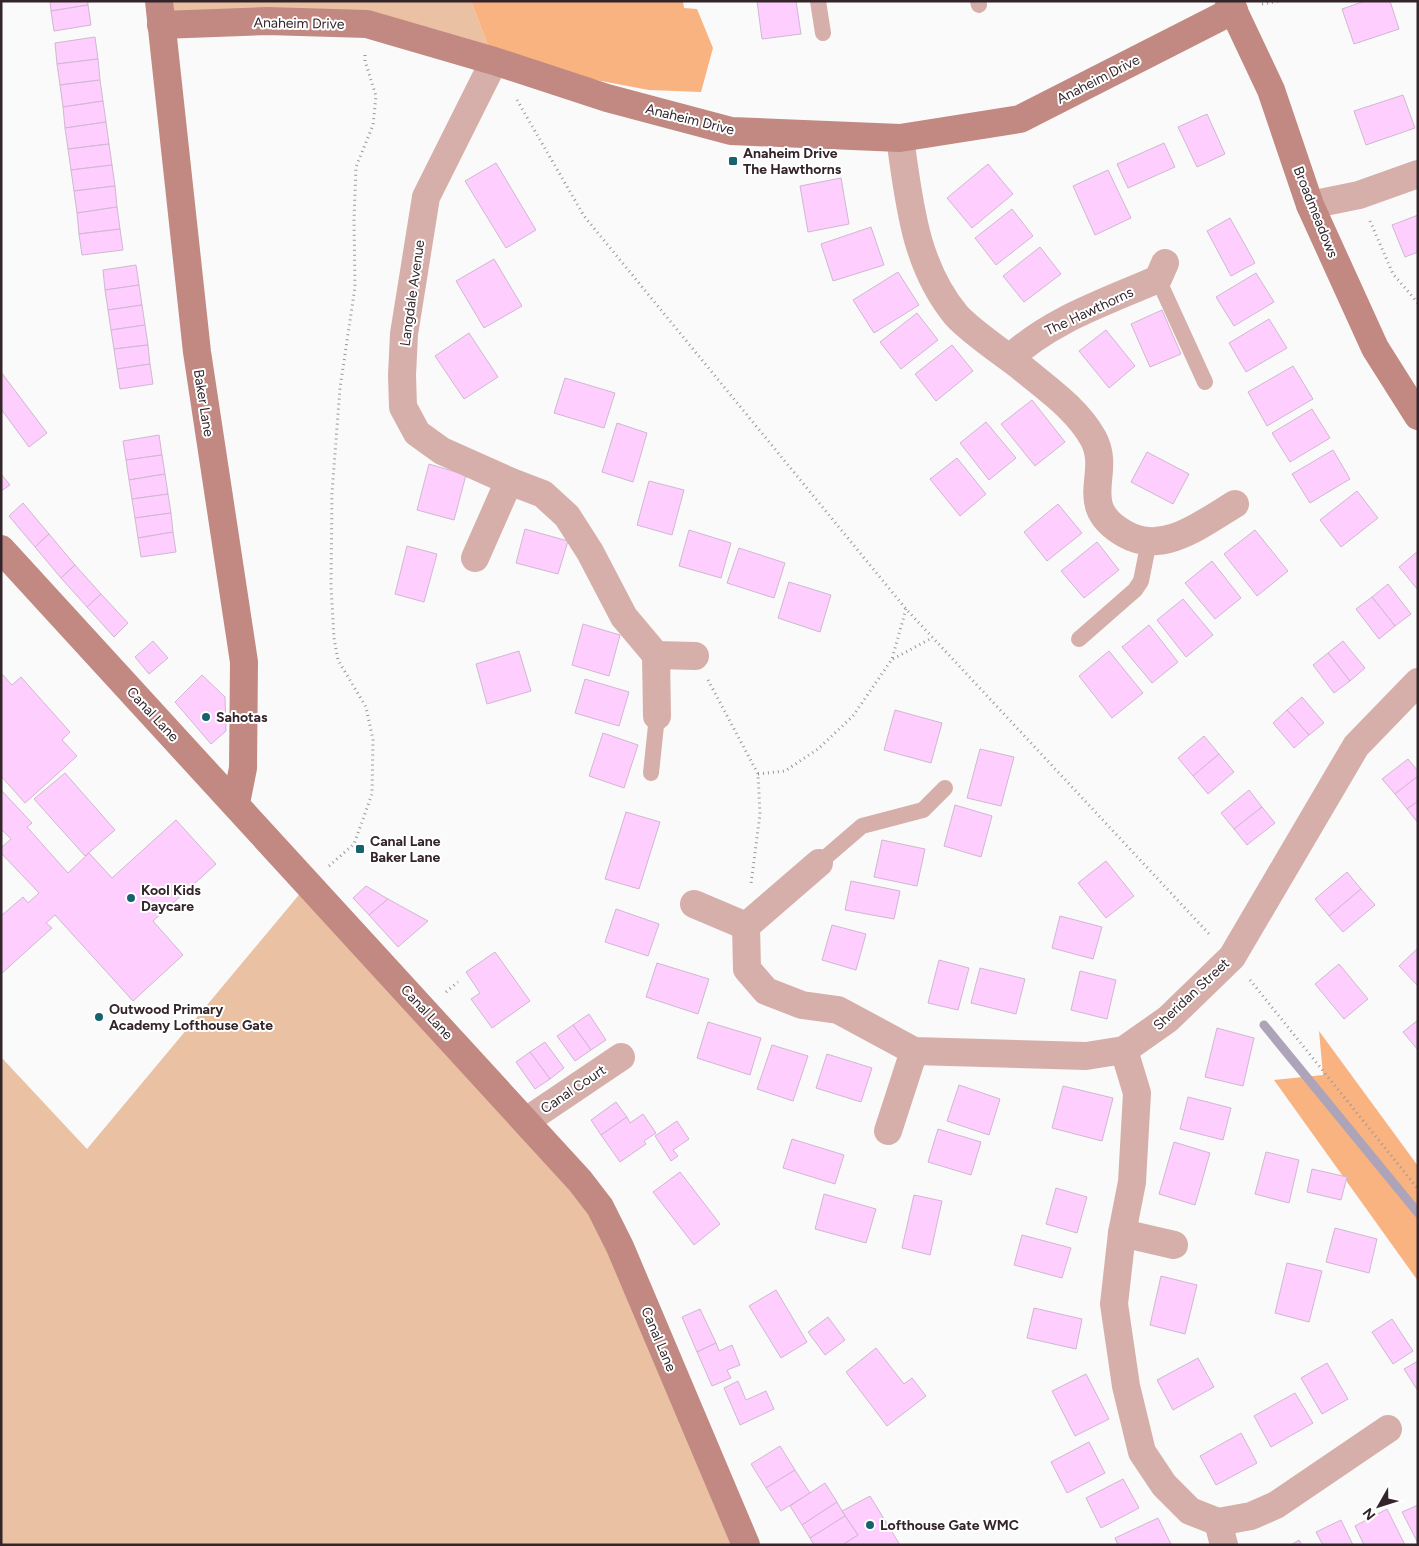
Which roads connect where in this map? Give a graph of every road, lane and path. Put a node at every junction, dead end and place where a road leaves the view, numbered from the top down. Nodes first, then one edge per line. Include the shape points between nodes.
1 (818, 1) edge
2 (1232, 6) edge
3 (160, 13) edge
4 (366, 24) junction
5 (823, 33) dead end
6 (494, 61) junction
7 (900, 138) junction
8 (1418, 174) edge
9 (1358, 195) junction
10 (1310, 205) junction
11 (1162, 271) joint
12 (1418, 303) edge
13 (1010, 358) junction
14 (1204, 382) dead end
15 (1418, 416) edge
16 (509, 482) junction
17 (1235, 504) dead end
18 (1149, 541) junction
19 (1, 549) edge
20 (475, 558) dead end
21 (906, 609) junction
22 (932, 638) junction
23 (1079, 639) dead end
24 (656, 655) junction
25 (695, 656) joint
26 (892, 659) junction
27 (1413, 696) edge
28 (657, 716) joint
29 (651, 773) dead end
30 (758, 774) junction
31 (945, 788) dead end
32 (236, 803) junction
33 (819, 864) joint
34 (308, 884) junction
35 (694, 904) dead end
36 (746, 926) junction
37 (1232, 957) junction
38 (1124, 1050) junction
39 (914, 1051) junction
40 (621, 1057) dead end
41 (526, 1121) junction
42 (888, 1131) dead end
43 (1418, 1189) edge
44 (1122, 1233) junction
45 (1174, 1245) dead end
46 (1388, 1429) dead end
47 (1221, 1534) edge
48 (746, 1545) edge

1 - 5 lane
2 - 7 street, Anaheim Drive via 1020,119
2 - 10 street, Broadmeadows via 1271,90
3 - 4 street, Anaheim Drive
3 - 32 street, Baker Lane via 196,352 244,662 243,768
4 - 6 street, Anaheim Drive
4 - 34 path via 365,61 376,96 373,125 356,167 355,287 340,388 332,494 331,586 338,660 366,707 373,740 372,794 354,844
6 - 7 street, Anaheim Drive via 607,98 731,131
6 - 16 street, Langdale Avenue via 426,197 404,334 402,391 403,408 417,433 442,451
6 - 21 path via 584,216
7 - 13 street via 914,232 928,270 957,316
8 - 9 street
9 - 10 street
9 - 12 path via 1393,274
10 - 15 street, Broadmeadows via 1375,348
11 - 13 street, The Hawthorns via 1058,322 1029,340
11 - 14 lane
13 - 18 street via 1076,413 1094,440 1099,460 1096,499 1106,521 1127,535
16 - 20 street
16 - 24 street, Langdale Avenue via 542,494 567,516 624,617
17 - 18 street via 1185,534 1156,543
18 - 23 lane via 1141,581 1135,590
19 - 32 street, Canal Lane
21 - 22 path
21 - 26 path
22 - 26 path
22 - 37 path
24 - 25 street
24 - 28 street
25 - 30 path
26 - 30 path via 853,716 818,749 785,771
27 - 37 street, Sheridan Street via 1356,746
28 - 29 lane
30 - 36 path via 760,814
31 - 33 lane via 923,810 862,826
32 - 34 street, Canal Lane
33 - 36 street
34 - 41 street, Canal Lane
35 - 36 street
36 - 39 street, Sheridan Street via 748,969 766,991 802,1005 838,1010
37 - 38 street, Sheridan Street via 1168,1019
37 - 43 path
38 - 39 street, Sheridan Street via 1086,1056
38 - 44 street via 1137,1093 1132,1182
39 - 42 street
40 - 41 street, Canal Court
41 - 48 street, Canal Lane via 600,1207
44 - 45 street
44 - 47 street via 1114,1304 1126,1386 1142,1452 1164,1485 1190,1511
46 - 47 street via 1276,1505

